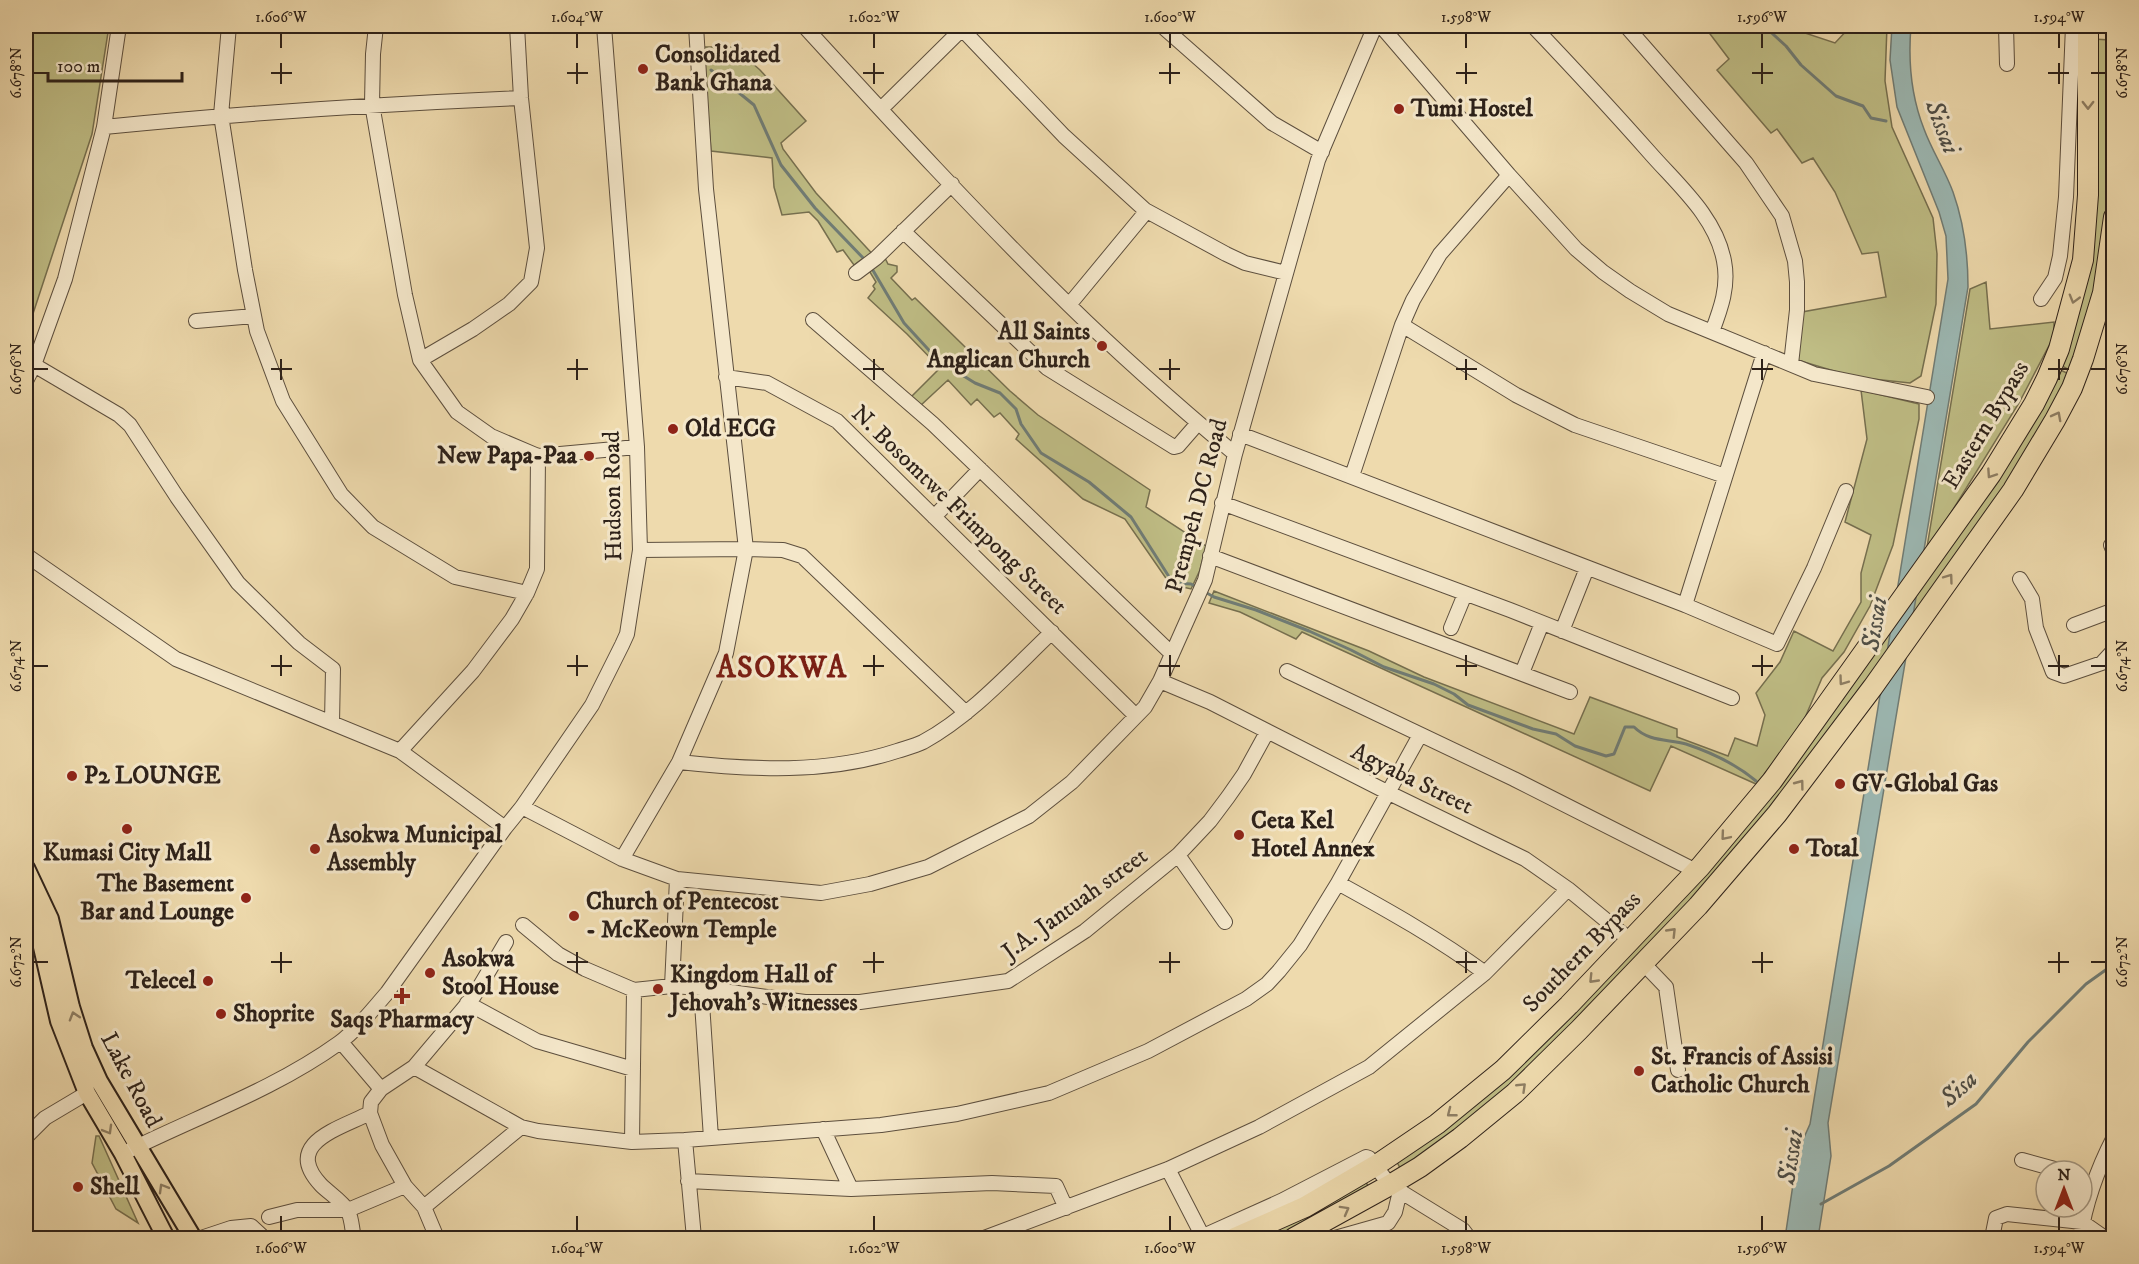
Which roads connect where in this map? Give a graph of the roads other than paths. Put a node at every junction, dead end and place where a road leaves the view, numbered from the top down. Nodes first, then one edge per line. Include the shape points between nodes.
1 (119, 26) edge
2 (229, 26) edge
3 (376, 26) edge
4 (517, 26) edge
5 (604, 26) edge
6 (696, 26) edge
7 (804, 26) edge
8 (1162, 26) edge
9 (1375, 26) edge
10 (1381, 26) edge
11 (1533, 26) edge
12 (1626, 26) edge
13 (2006, 26) edge
14 (2073, 26) edge
15 (2088, 26) edge
16 (961, 27) edge
17 (2007, 64) dead end
18 (521, 98) junction
19 (372, 104) junction
20 (881, 110) junction
21 (221, 115) junction
22 (104, 127) junction
23 (1322, 152) junction
24 (1509, 174) junction
25 (952, 184) junction
26 (1145, 210) junction
27 (2114, 217) edge
28 (903, 231) junction
29 (865, 266) dead end
30 (1286, 273) junction
31 (2041, 299) dead end
32 (1069, 305) junction
33 (254, 316) junction
34 (813, 320) dead end
35 (196, 321) dead end
36 (1402, 325) junction
37 (1712, 332) junction
38 (1764, 353) junction
39 (420, 360) junction
40 (1791, 364) junction
41 (33, 365) junction
42 (726, 377) junction
43 (26, 381) edge
44 (1927, 397) dead end
45 (1198, 423) junction
46 (1240, 434) junction
47 (637, 447) junction
48 (1235, 454) junction
49 (538, 456) junction
50 (980, 469) junction
51 (1352, 476) junction
52 (1725, 476) junction
53 (1846, 491) dead end
54 (1222, 503) junction
55 (934, 517) junction
56 (746, 549) junction
57 (640, 550) junction
58 (26, 555) edge
59 (1210, 556) junction
60 (1587, 568) junction
61 (2020, 579) dead end
62 (527, 593) junction
63 (1465, 594) junction
64 (1685, 605) junction
65 (2114, 610) edge
66 (1890, 616) joint
67 (1542, 623) junction
68 (2074, 625) dead end
69 (1451, 628) dead end
70 (1562, 631) junction
71 (1052, 632) junction
72 (2114, 650) edge
73 (1172, 653) junction
74 (1287, 671) dead end
75 (1522, 673) junction
76 (1160, 681) junction
77 (1570, 693) dead end
78 (1732, 698) dead end
79 (966, 713) junction
80 (1136, 716) junction
81 (332, 723) junction
82 (1267, 732) junction
83 (1420, 735) junction
84 (400, 752) junction
85 (679, 762) junction
86 (1387, 792) junction
87 (522, 807) junction
88 (505, 828) junction
89 (1178, 855) junction
90 (622, 859) junction
91 (26, 868) edge
92 (1696, 871) junction
93 (677, 879) junction
94 (1338, 883) junction
95 (1568, 889) junction
96 (26, 898) edge
97 (1225, 922) dead end
98 (523, 925) dead end
99 (1630, 940) junction
100 (506, 942) dead end
101 (1643, 963) junction
102 (1485, 973) junction
103 (672, 986) junction
104 (701, 988) junction
105 (634, 990) junction
106 (467, 1003) junction
107 (341, 1042) junction
108 (414, 1067) junction
109 (633, 1069) junction
110 (1678, 1070) dead end
111 (381, 1089) junction
112 (87, 1093) junction
113 (370, 1113) junction
114 (521, 1127) junction
115 (823, 1129) junction
116 (26, 1137) edge
117 (2114, 1137) edge
118 (711, 1138) junction
119 (685, 1140) junction
120 (632, 1142) junction
121 (139, 1146) junction
122 (123, 1154) junction
123 (2022, 1160) dead end
124 (2034, 1163) edge
125 (1376, 1166) junction
126 (1168, 1169) junction
127 (2096, 1180) joint
128 (688, 1181) junction
129 (405, 1186) junction
130 (1395, 1188) junction
131 (851, 1189) junction
132 (424, 1207) junction
133 (1066, 1208) junction
134 (348, 1210) junction
135 (269, 1216) dead end
136 (2082, 1222) junction
137 (1201, 1238) edge
138 (166, 1239) edge
139 (193, 1239) edge
140 (201, 1239) edge
141 (264, 1239) edge
142 (354, 1239) edge
143 (437, 1239) edge
144 (694, 1239) edge
145 (984, 1239) edge
146 (1235, 1239) edge
147 (1294, 1239) edge
148 (1335, 1239) edge
149 (1469, 1239) edge
150 (1992, 1239) edge
151 (2080, 1239) edge
152 (2105, 1239) edge

1 - 22 street
2 - 21 street
3 - 19 street
4 - 18 street
5 - 47 street, Hudson Road
6 - 42 street via 706,189
7 - 20 street
8 - 23 street via 1272,123
9 - 23 street, Prempeh DC Road
10 - 24 street
11 - 37 street via 1702,213 1716,235 1725,262 1725,294
12 - 40 street via 1746,163 1782,216 1797,282
13 - 17 street
14 - 31 street via 2060,256 2055,278
15 -> 66 highway, Eastern Bypass via 2088,195 2083,260 2059,350 2034,404 1990,474
16 - 20 street
16 - 26 street via 1064,136
18 - 19 street
18 - 39 street via 537,248 531,282 474,329
19 - 21 street
19 - 39 street
20 - 25 street
21 - 22 street
21 - 33 street
22 - 41 street via 65,279
23 - 30 street, Prempeh DC Road
24 - 36 street via 1440,254
24 - 37 street via 1576,249 1603,272 1668,314
25 - 28 street
25 - 32 street
26 - 30 street via 1226,254
26 - 32 street
101 -> 27 highway via 1777,814 2013,490 2072,388 2103,293
28 - 29 street
28 - 45 street via 1047,368 1174,447
30 - 46 street, Prempeh DC Road
32 - 45 street
33 - 35 street
33 - 62 street via 283,401 341,494 373,527 455,577
34 - 50 street
36 - 51 street
36 - 52 street via 1575,426
37 - 38 street
38 - 40 street
38 - 52 street
39 - 49 street via 457,412 491,436
40 - 44 street via 1814,374
41 - 43 street
41 - 81 street via 130,425 238,583 299,643 333,669
42 - 55 street, N. Bosomtwe Frimpong Street via 767,383 837,421
42 - 56 street
45 - 48 street
46 - 48 street, Prempeh DC Road
46 - 51 street
47 - 49 street
47 - 57 street, Hudson Road
48 - 54 street, Prempeh DC Road
49 - 62 street via 537,569
50 - 55 street
50 - 73 street
51 - 60 street
52 - 64 street
53 - 64 street via 1777,644
54 - 59 street, Prempeh DC Road
54 - 63 street
55 - 71 street, N. Bosomtwe Frimpong Street
56 - 57 street
56 - 79 street via 783,550 802,556
56 - 85 street via 726,653
57 - 87 street, Hudson Road via 622,645 592,705
58 - 81 street via 176,659
59 - 73 street, Prempeh DC Road via 1195,603
59 - 75 street
60 - 64 street
60 - 70 street
61 - 72 street via 2032,599 2036,628 2053,672 2064,676 2102,663
62 - 84 street via 473,671
63 - 67 street
63 - 69 street
65 - 68 street
66 -> 92 highway, Southern Bypass via 1772,781
67 - 70 street
67 - 75 street
70 - 78 street
71 - 79 street
71 - 80 street, N. Bosomtwe Frimpong Street
73 - 76 street, Prempeh DC Road
74 - 83 street
75 - 77 street
76 - 80 street, Prempeh DC Road
76 - 82 street, Agyaba Street
79 - 85 street via 922,742 873,759 823,767 738,768
80 - 93 street, Prempeh DC Road via 1072,782 1029,816 928,867 870,884 821,892
81 - 84 street
82 - 86 street, Agyaba Street
82 - 89 street, J.A. Jantuah street via 1228,797
83 - 86 street
83 - 92 street
84 - 88 street
85 - 90 street
86 - 94 street
86 - 95 street, Agyaba Street via 1524,859
87 - 88 street, Hudson Road
87 - 90 street, Prempeh DC Road
88 - 107 street, Hudson Road via 387,993
89 - 97 street
89 - 104 street, J.A. Jantuah street via 1085,931 1008,981 860,1002 805,1002
90 - 93 street, Prempeh DC Road
121 -> 91 main road, Lake Road via 99,1081 84,1048 50,919
92 - 99 highway, Southern Bypass
93 - 103 street
94 - 102 street via 1416,926
94 - 115 street via 1300,945 1267,984 1148,1051 1049,1093 957,1114
95 - 99 street, Agyaba Street
95 - 102 street
96 - 112 main road, Lake Road via 36,921 59,1021
98 - 105 street via 558,954
99 -> 125 highway, Southern Bypass via 1503,1070 1437,1124
100 - 106 street
101 - 110 street via 1666,987
130 -> 101 highway via 1515,1093
102 - 126 street via 1369,1067 1259,1127
103 - 104 street, J.A. Jantuah street
103 - 105 street, J.A. Jantuah street
104 - 118 street
105 - 109 street
106 - 108 street
106 - 109 street via 537,1041
107 - 111 street
107 - 121 street, Hudson Road via 276,1083
108 - 111 street
108 - 114 street
109 - 120 street
111 - 113 street via 371,1102
112 - 116 street via 45,1118
112 -> 122 main road, Lake Road
113 - 129 street via 382,1145
113 - 134 street via 311,1145 307,1157 317,1180
114 - 120 street
114 - 132 street
115 - 118 street
115 - 131 street
117 - 127 street
118 - 119 street
119 - 120 street
119 - 128 street
121 - 122 street, Hudson Road
139 -> 121 main road, Lake Road
122 - 138 main road, Lake Road
123 - 124 street
125 - 130 street
125 - 137 street via 1369,1158 1362,1158
125 - 146 highway, Southern Bypass via 1305,1207
126 - 133 street
126 - 137 street
127 - 136 street
128 - 131 street
128 - 144 street
129 - 132 street
129 - 134 street
147 -> 130 highway
130 - 148 street via 1395,1212 1388,1223
130 - 149 street via 1463,1230
131 - 133 street via 1056,1186
132 - 143 street
133 - 145 street
134 - 135 street via 297,1210
134 - 142 street
136 - 150 street via 2001,1215 1996,1218
136 - 151 street
136 - 152 street
140 - 141 street via 250,1226

